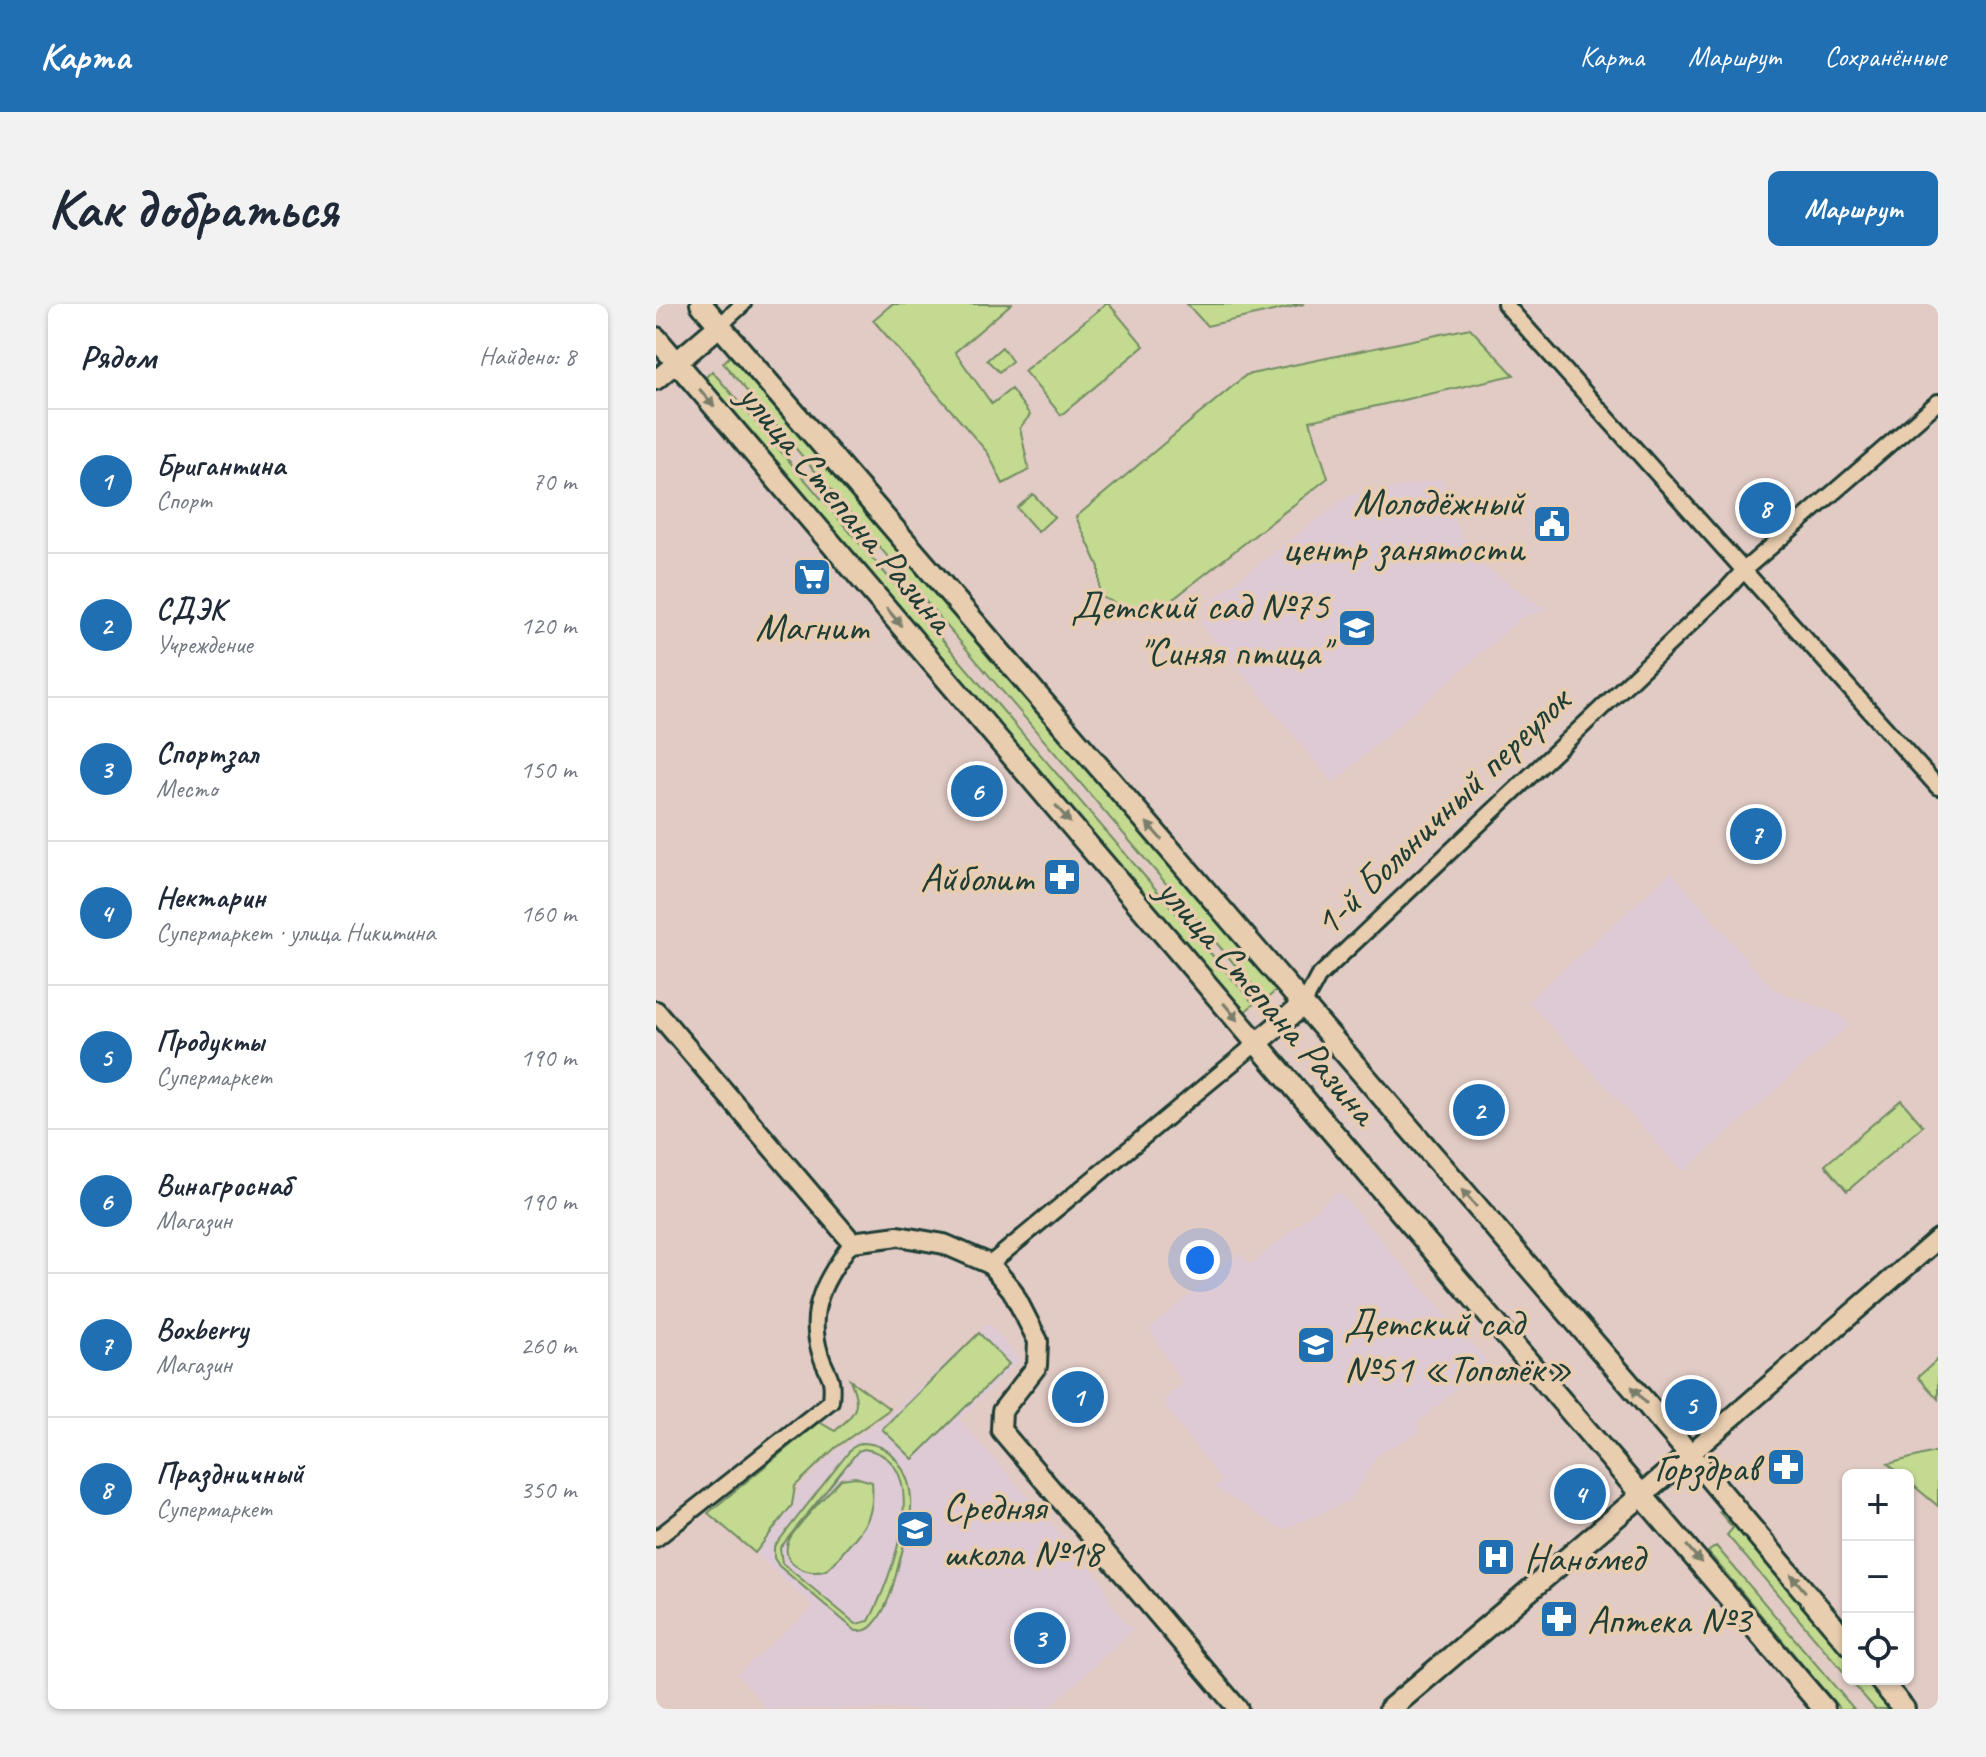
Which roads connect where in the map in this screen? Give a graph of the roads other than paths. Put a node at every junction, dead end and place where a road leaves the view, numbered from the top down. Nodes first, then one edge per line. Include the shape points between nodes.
1 (701, 304) edge
2 (743, 304) edge
3 (1505, 304) edge
4 (719, 326) junction
5 (656, 338) edge
6 (677, 362) junction
7 (656, 380) edge
8 (1938, 402) edge
9 (1745, 569) junction
10 (1938, 787) edge
11 (1303, 1005) junction
12 (656, 1011) edge
13 (1258, 1042) junction
14 (1938, 1239) edge
15 (852, 1242) junction
16 (990, 1264) junction
17 (1690, 1454) junction
18 (1644, 1495) junction
19 (656, 1539) edge
20 (1842, 1636) edge
21 (1884, 1685) edge
22 (1238, 1709) edge
23 (1390, 1709) edge
24 (1824, 1709) edge
25 (1904, 1709) edge

1 - 4 main road, улица Степана Разина
2 - 4 street
3 - 9 street
4 - 6 main road
11 -> 4 main road, улица Степана Разина
5 - 6 main road, улица Степана Разина
6 - 7 street
6 -> 13 main road, улица Степана Разина
8 - 9 street, 1-й Больничный переулок
9 - 10 street
9 - 11 street, 1-й Больничный переулок via 1318,977
11 - 13 main road, 1-й Больничный переулок
17 -> 11 main road, улица Степана Разина
12 - 15 street
13 - 16 street, 1-й Больничный переулок
13 - 18 main road, улица Степана Разина
14 - 17 street
15 - 16 street via 898,1236 944,1244
15 - 19 street via 825,1281 813,1319 820,1354 833,1381 831,1401
16 - 22 street via 1012,1290 1038,1341 1037,1366 1002,1411 1001,1430
17 - 18 main road
20 -> 17 main road, улица Степана Разина
18 - 23 main road
18 -> 24 main road, улица Степана Разина
21 - 25 main road

